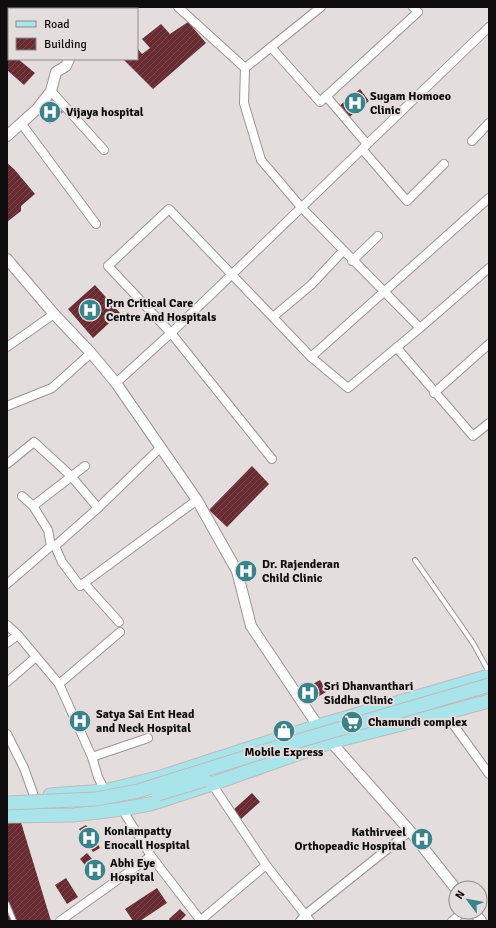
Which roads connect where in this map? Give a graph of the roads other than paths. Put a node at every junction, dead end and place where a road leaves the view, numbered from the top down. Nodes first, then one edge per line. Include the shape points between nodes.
1 (178, 7) edge
2 (321, 7) edge
3 (414, 7) edge
4 (489, 27) edge
5 (271, 48) junction
6 (69, 60) edge
7 (245, 68) junction
8 (51, 91) junction
9 (326, 96) junction
10 (21, 123) junction
11 (488, 128) edge
12 (7, 136) edge
13 (472, 141) dead end
14 (365, 147) junction
15 (104, 150) dead end
16 (444, 164) dead end
17 (489, 198) edge
18 (301, 207) junction
19 (96, 224) dead end
20 (378, 236) dead end
21 (343, 251) junction
22 (7, 258) edge
23 (352, 261) junction
24 (488, 270) edge
25 (232, 275) junction
26 (383, 292) junction
27 (54, 314) junction
28 (273, 318) junction
29 (420, 328) junction
30 (171, 333) junction
31 (489, 344) edge
32 (7, 347) edge
33 (396, 348) junction
34 (91, 353) junction
35 (311, 357) junction
36 (116, 383) junction
37 (434, 392) junction
38 (7, 406) edge
39 (489, 423) edge
40 (160, 448) junction
41 (272, 459) dead end
42 (7, 464) edge
43 (85, 466) dead end
44 (71, 476) junction
45 (22, 496) dead end
46 (197, 500) junction
47 (33, 506) junction
48 (98, 508) junction
49 (53, 546) junction
50 (415, 560) dead end
51 (84, 583) junction
52 (7, 584) edge
53 (119, 622) dead end
54 (7, 625) edge
55 (120, 632) dead end
56 (18, 635) junction
57 (7, 643) edge
58 (36, 657) junction
59 (489, 672) edge
60 (489, 676) edge
61 (7, 682) edge
62 (59, 684) junction
63 (489, 685) edge
64 (489, 693) edge
65 (489, 700) edge
66 (445, 713) junction
67 (318, 726) junction
68 (7, 734) edge
69 (148, 738) dead end
70 (331, 742) junction
71 (92, 757) junction
72 (489, 774) edge
73 (212, 784) junction
74 (105, 792) junction
75 (34, 796) junction
76 (7, 797) edge
77 (7, 803) edge
78 (122, 809) junction
79 (7, 811) edge
80 (7, 816) edge
81 (410, 831) junction
82 (151, 856) junction
83 (266, 865) junction
84 (449, 880) edge
85 (7, 904) edge
86 (305, 919) edge
87 (14, 921) edge
88 (60, 921) edge
89 (201, 921) edge

1 - 7 street
2 - 5 street
3 - 9 street via 418,12
4 - 14 street
5 - 7 street
5 - 9 street via 320,102
6 - 8 street via 66,66 56,72
7 - 18 street via 244,104 261,160
8 - 10 street via 37,109
8 - 15 street
9 - 14 street
10 - 12 street
10 - 19 street
11 - 13 street
14 - 16 street via 407,201
14 - 18 street
17 - 26 street
18 - 21 street
18 - 25 street
20 - 23 street
21 - 23 street
21 - 28 street via 311,285
22 - 27 street
23 - 26 street
24 - 29 street
25 - 28 street
25 - 30 street
25 - 30 street via 169,209 108,266
26 - 29 street
26 - 35 street
27 - 32 street
27 - 34 street
28 - 35 street
29 - 33 street
30 - 36 street
30 - 41 street
31 - 37 street
33 - 35 street via 348,388
33 - 37 street
34 - 36 street
34 - 38 street via 52,388
36 - 40 street
37 - 39 street via 473,436
40 - 46 street
40 - 48 street
42 - 44 street via 34,442
43 - 44 street
44 - 47 street
44 - 48 street
45 - 47 street
46 - 51 street
46 - 67 street via 237,571 251,626
47 - 49 street via 48,530
48 - 49 street
49 - 51 street via 80,586
49 - 52 street
50 - 59 lane via 473,643
51 - 53 street
54 - 56 street
55 - 62 street
56 - 57 street
56 - 58 street
58 - 61 street
58 - 62 street
60 - 67 main road
62 - 71 street
63 - 77 main road, bridge via 138,791 96,799
64 - 79 main road, bridge via 390,720 141,799 70,809
65 - 66 main road
66 - 70 main road
66 - 72 street
67 - 70 street
67 - 74 main road via 161,777
68 - 75 street via 24,768
69 - 71 street
70 - 73 main road
70 - 81 street
71 - 74 street
73 - 78 main road via 150,804
73 - 83 street
74 - 75 main road
75 - 76 main road
78 - 80 main road via 73,815
78 - 82 street
81 - 84 street
81 - 86 street
82 - 88 street
82 - 89 street
83 - 86 street
83 - 89 street
85 - 87 lane

